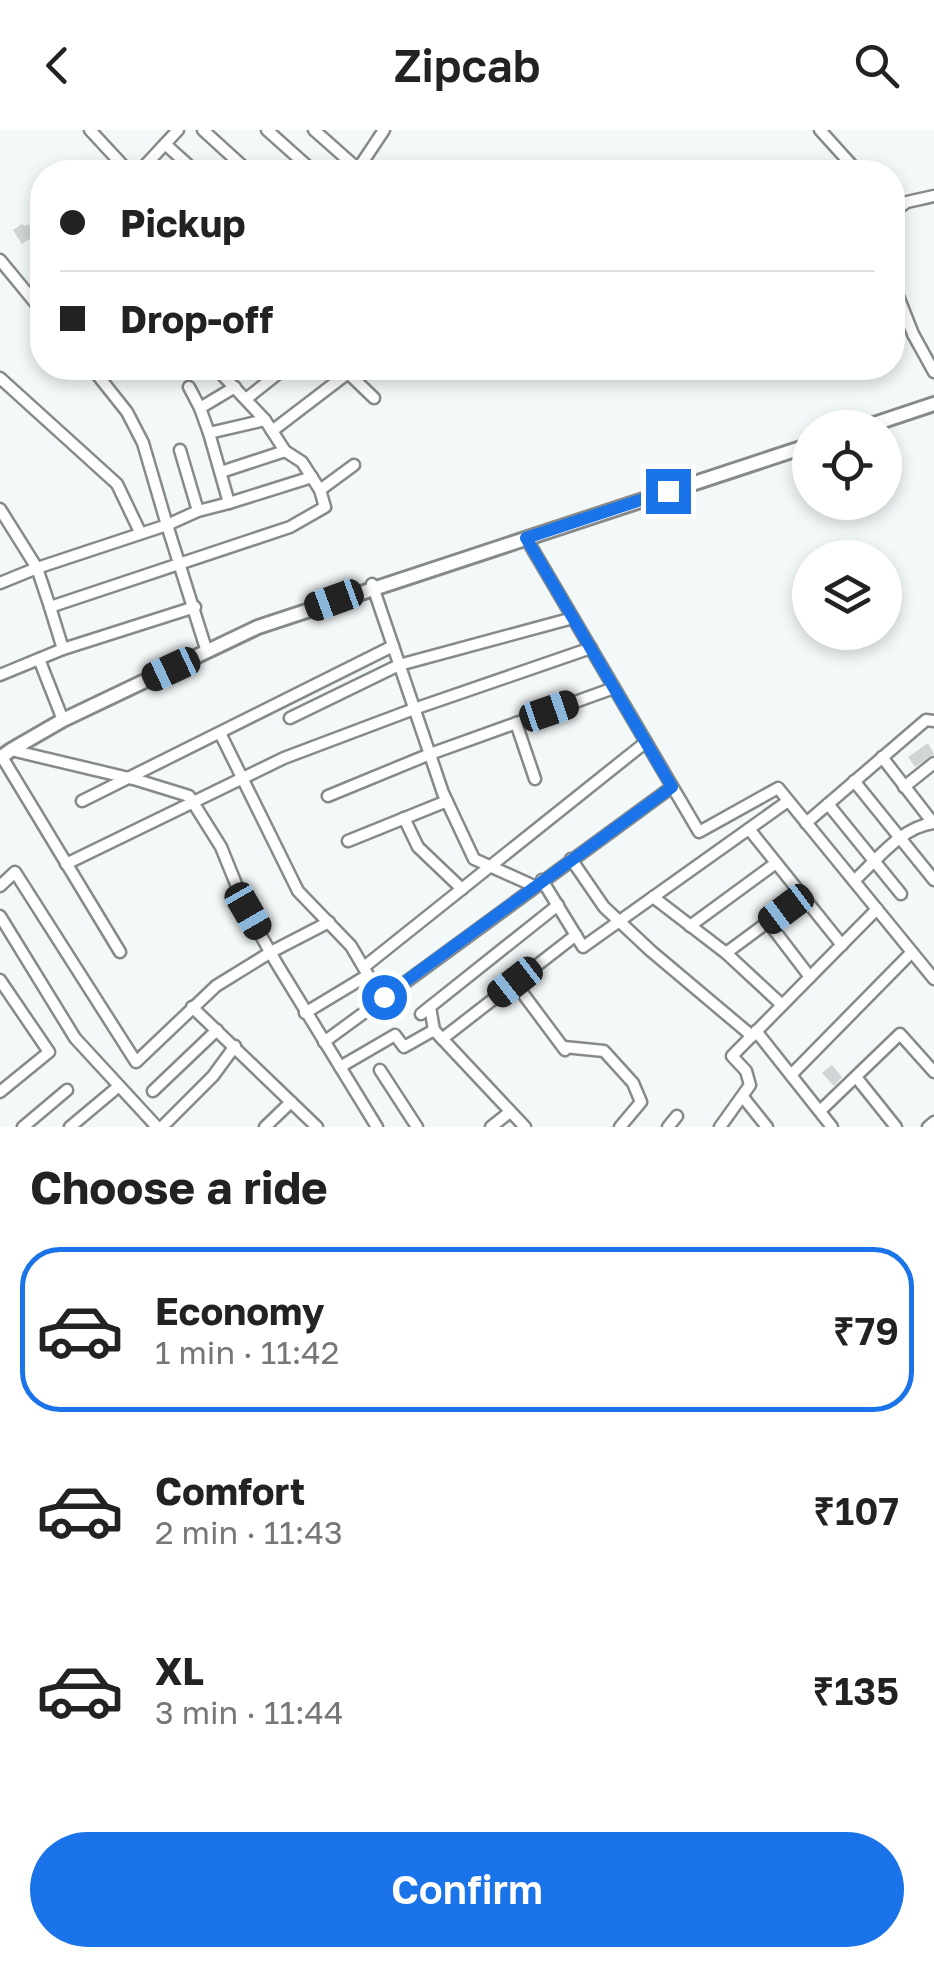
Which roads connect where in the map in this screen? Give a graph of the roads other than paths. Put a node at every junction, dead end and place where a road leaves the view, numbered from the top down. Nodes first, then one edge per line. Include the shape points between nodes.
1 (90, 130) edge
2 (178, 130) edge
3 (203, 130) edge
4 (266, 130) edge
5 (314, 130) edge
6 (820, 130) edge
7 (381, 131) edge
8 (165, 144) junction
9 (118, 160) edge
10 (150, 160) edge
11 (183, 160) edge
12 (235, 160) edge
13 (300, 160) edge
14 (345, 160) edge
15 (364, 160) edge
16 (847, 160) edge
17 (934, 196) edge
18 (905, 204) edge
19 (0, 260) edge
20 (30, 296) edge
21 (905, 314) edge
22 (934, 372) edge
23 (0, 378) edge
24 (102, 380) edge
25 (227, 380) edge
26 (270, 380) edge
27 (334, 380) edge
28 (356, 380) edge
29 (188, 388) dead end
30 (235, 388) junction
31 (374, 398) dead end
32 (246, 400) junction
33 (934, 404) edge
34 (200, 408) junction
35 (902, 415) edge
36 (264, 420) junction
37 (272, 431) junction
38 (208, 433) junction
39 (180, 450) dead end
40 (792, 450) edge
41 (285, 451) junction
42 (354, 465) dead end
43 (221, 472) junction
44 (312, 477) junction
45 (320, 490) junction
46 (229, 503) junction
47 (0, 509) edge
48 (198, 511) junction
49 (167, 525) junction
50 (140, 532) junction
51 (526, 538) junction
52 (179, 563) junction
53 (37, 568) junction
54 (2, 578) edge
55 (372, 586) junction
56 (50, 607) junction
57 (195, 608) junction
58 (573, 618) junction
59 (393, 646) junction
60 (591, 648) junction
61 (63, 649) junction
62 (207, 652) junction
63 (39, 659) junction
64 (399, 664) junction
65 (0, 675) edge
66 (614, 688) junction
67 (414, 709) junction
68 (290, 718) dead end
69 (63, 720) junction
70 (934, 721) edge
71 (516, 723) junction
72 (220, 733) junction
73 (646, 742) junction
74 (430, 754) junction
75 (4, 755) edge
76 (882, 757) junction
77 (934, 764) edge
78 (129, 778) junction
79 (242, 778) junction
80 (535, 779) dead end
81 (854, 781) junction
82 (672, 787) junction
83 (904, 787) junction
84 (328, 796) dead end
85 (447, 800) junction
86 (788, 800) junction
87 (82, 801) dead end
88 (193, 802) junction
89 (828, 804) junction
90 (404, 818) junction
91 (806, 823) junction
92 (933, 823) edge
93 (749, 829) junction
94 (900, 838) junction
95 (348, 841) dead end
96 (571, 859) junction
97 (875, 862) junction
98 (776, 863) junction
99 (66, 864) junction
100 (490, 866) junction
101 (934, 880) edge
102 (854, 881) junction
103 (538, 883) junction
104 (0, 886) edge
105 (462, 889) junction
106 (901, 894) dead end
107 (803, 896) junction
108 (653, 897) junction
109 (558, 905) junction
110 (877, 909) junction
111 (0, 916) edge
112 (620, 921) junction
113 (329, 922) junction
114 (768, 922) junction
115 (690, 926) junction
116 (576, 935) junction
117 (842, 945) junction
118 (120, 952) dead end
119 (271, 952) junction
120 (912, 952) junction
121 (726, 954) junction
122 (364, 967) junction
123 (810, 976) junction
124 (934, 979) edge
125 (0, 980) edge
126 (515, 982) junction
127 (782, 1005) junction
128 (192, 1007) junction
129 (305, 1013) junction
130 (216, 1030) junction
131 (754, 1033) junction
132 (438, 1034) junction
133 (324, 1042) junction
134 (234, 1046) junction
135 (340, 1067) junction
136 (380, 1070) dead end
137 (934, 1072) edge
138 (790, 1075) junction
139 (856, 1076) junction
140 (119, 1086) junction
141 (67, 1090) dead end
142 (154, 1091) dead end
143 (0, 1092) edge
144 (743, 1097) junction
145 (291, 1102) junction
146 (820, 1111) junction
147 (510, 1112) junction
148 (677, 1116) dead end
149 (934, 1122) edge
150 (23, 1127) edge
151 (70, 1127) edge
152 (160, 1127) edge
153 (265, 1127) edge
154 (316, 1127) edge
155 (377, 1127) edge
156 (417, 1127) edge
157 (491, 1127) edge
158 (524, 1127) edge
159 (620, 1127) edge
160 (668, 1127) edge
161 (720, 1127) edge
162 (767, 1127) edge
163 (832, 1127) edge
164 (896, 1127) edge
165 (928, 1127) edge

1 - 9 street
2 - 8 street
3 - 12 street
4 - 13 street
5 - 14 street
6 - 16 street
7 - 15 street
8 - 10 street
8 - 11 street
17 - 18 street
19 - 20 street
21 - 22 street
23 - 50 street via 117,484
24 - 49 street via 143,443
25 - 30 street
26 - 32 street
27 - 37 street
28 - 31 street
29 - 34 street
30 - 32 street
30 - 34 street
32 - 36 street
33 - 35 street
34 - 38 street
36 - 37 street
36 - 38 street
37 - 41 street
38 - 43 street
39 - 48 street
40 - 51 street
41 - 43 street
41 - 44 street
42 - 45 street
43 - 46 street
44 - 45 street
44 - 46 street
45 - 52 street via 326,508 290,527
46 - 48 street
47 - 53 street
48 - 49 street
49 - 50 street
49 - 52 street
50 - 53 street
51 - 55 street
51 - 58 street
52 - 56 street
52 - 57 street
53 - 54 street
53 - 56 street
55 - 59 street
55 - 62 street
56 - 61 street
57 - 61 street
57 - 62 street
58 - 60 street
58 - 64 street
59 - 64 street
59 - 72 street
60 - 66 street
60 - 67 street
61 - 63 street
62 - 69 street
63 - 65 street
63 - 69 street
64 - 67 street
64 - 68 street
66 - 71 street
66 - 73 street
67 - 74 street
67 - 79 street
69 - 75 street
70 - 76 street via 926,720
71 - 74 street
71 - 80 street
72 - 78 street
72 - 79 street
73 - 82 street
73 - 100 street
74 - 84 street
74 - 85 street
75 - 78 street
75 - 99 street
76 - 81 street
76 - 83 street
77 - 83 street
78 - 87 street
78 - 88 street
79 - 88 street
79 - 113 street via 298,891
81 - 89 street
81 - 94 street
82 - 86 street via 699,832 778,788
82 - 96 street
83 - 92 street
85 - 90 street
85 - 100 street via 474,859
86 - 91 street
86 - 93 street
88 - 99 street
88 - 119 street
89 - 91 street
89 - 97 street
90 - 95 street
90 - 105 street via 418,847
91 - 102 street
92 - 94 street
93 - 98 street
93 - 108 street
94 - 97 street
94 - 101 street
96 - 103 street
96 - 112 street
97 - 102 street
97 - 106 street
98 - 107 street
98 - 115 street
99 - 118 street
100 - 103 street
100 - 105 street
102 - 110 street
103 - 109 street
103 - 133 street
104 - 128 street via 15,872 136,1062
105 - 122 street
107 - 114 street
107 - 117 street
108 - 112 street
108 - 115 street
109 - 116 street
109 - 132 street via 426,1011
110 - 117 street
110 - 120 street
111 - 140 street via 75,1038
112 - 116 street via 584,947
112 - 131 street
113 - 119 street
113 - 122 street
114 - 121 street
114 - 123 street
115 - 121 street
116 - 126 street
117 - 123 street
119 - 128 street
119 - 129 street
120 - 124 street
120 - 138 street
121 - 127 street
122 - 129 street via 368,975
123 - 127 street
125 - 143 street via 49,1052
126 - 132 street
126 - 159 street via 566,1051 604,1051 633,1083 641,1102
127 - 131 street
128 - 130 street
129 - 133 street
130 - 134 street
130 - 142 street
131 - 138 street
131 - 144 street via 732,1056 750,1084
132 - 135 street via 404,1047 395,1036
132 - 147 street
133 - 135 street
134 - 145 street
134 - 152 street
135 - 155 street
136 - 156 street
137 - 139 street via 900,1034
138 - 146 street
139 - 146 street
139 - 164 street
140 - 151 street
140 - 152 street
141 - 150 street
144 - 161 street
144 - 162 street
145 - 153 street
145 - 154 street
146 - 163 street
147 - 157 street
147 - 158 street
148 - 160 street
149 - 165 street

